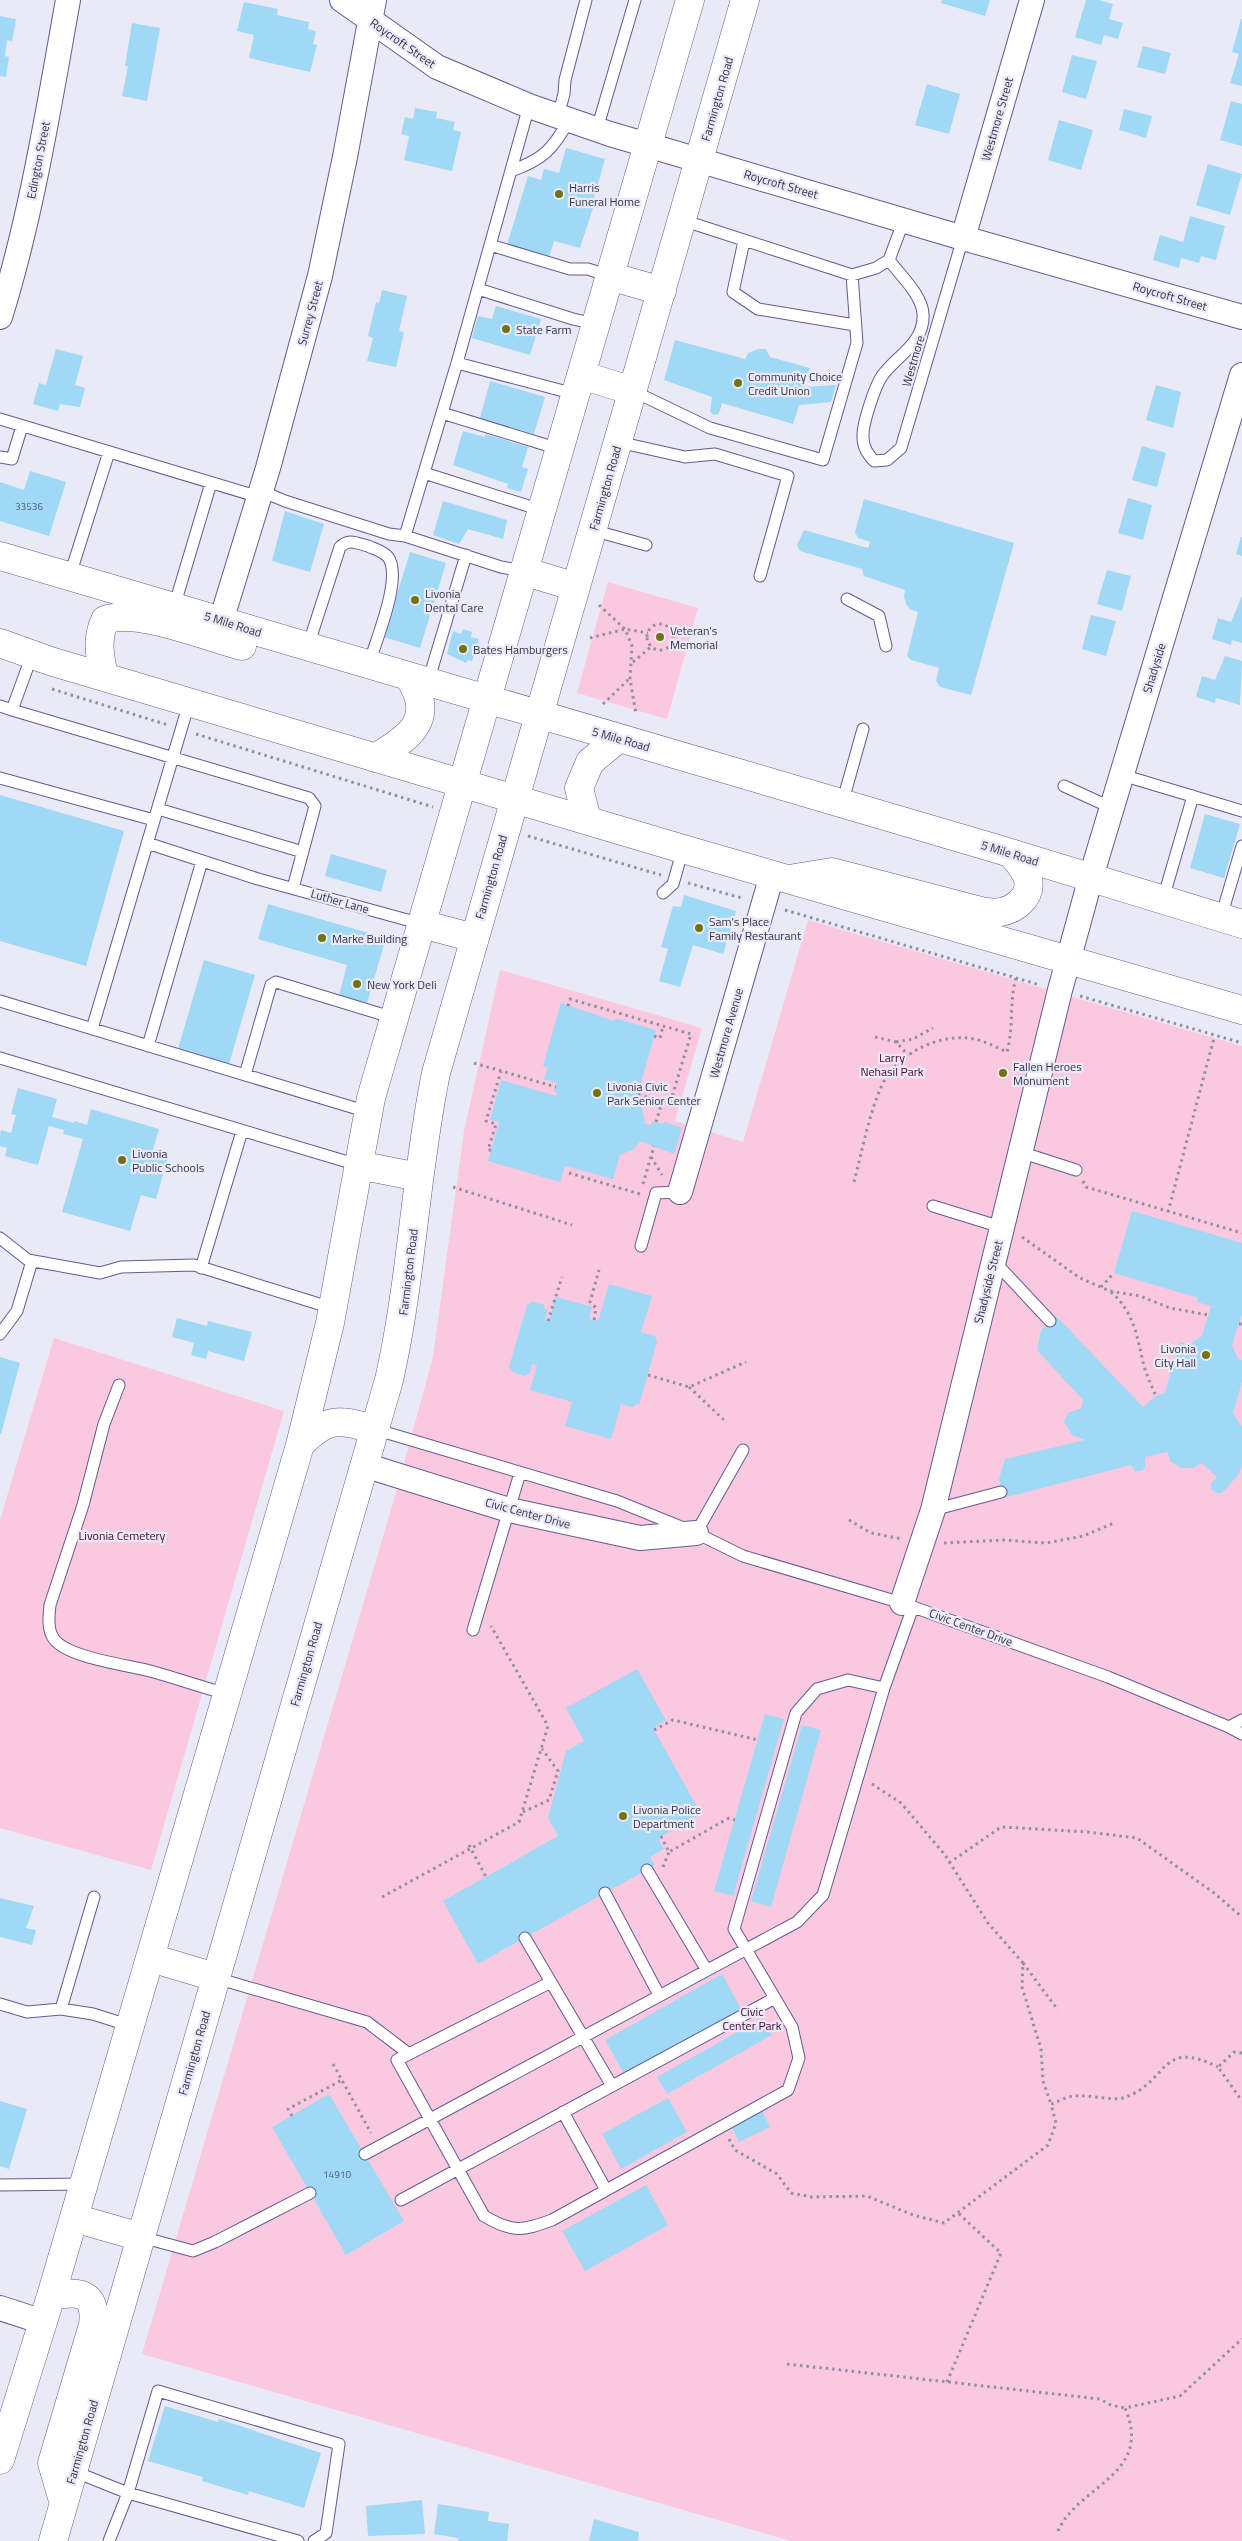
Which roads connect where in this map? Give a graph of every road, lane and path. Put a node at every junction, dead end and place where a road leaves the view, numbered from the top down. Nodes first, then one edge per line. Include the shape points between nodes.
1 (68, 0) edge
2 (342, 0) edge
3 (586, 0) edge
4 (635, 0) edge
5 (690, 0) edge
6 (745, 0) edge
7 (1032, 0) edge
8 (372, 9) edge
9 (529, 106) junction
10 (564, 118) junction
11 (597, 129) junction
12 (647, 145) junction
13 (699, 160) junction
14 (512, 171) junction
15 (682, 220) junction
16 (904, 220) junction
17 (963, 238) junction
18 (744, 240) junction
19 (490, 245) junction
20 (889, 260) junction
21 (852, 275) junction
22 (610, 276) junction
23 (478, 288) junction
24 (662, 291) junction
25 (1242, 316) edge
26 (0, 317) edge
27 (595, 324) junction
28 (855, 325) junction
29 (457, 363) junction
30 (1242, 375) edge
31 (578, 384) junction
32 (633, 391) junction
33 (442, 413) junction
34 (0, 419) edge
35 (22, 426) junction
36 (618, 442) junction
37 (559, 449) junction
38 (109, 452) junction
39 (0, 457) edge
40 (424, 473) junction
41 (211, 483) junction
42 (260, 494) junction
43 (541, 510) junction
44 (592, 530) junction
45 (405, 536) junction
46 (646, 545) dead end
47 (466, 555) junction
48 (0, 556) edge
49 (523, 571) junction
50 (70, 576) junction
51 (760, 576) dead end
52 (576, 587) junction
53 (847, 599) dead end
54 (599, 605) dead end
55 (174, 606) junction
56 (221, 621) junction
57 (625, 629) junction
58 (648, 633) junction
59 (590, 638) dead end
60 (0, 643) edge
61 (305, 645) junction
62 (651, 646) junction
63 (886, 646) dead end
64 (632, 662) junction
65 (369, 664) junction
66 (28, 667) junction
67 (104, 677) junction
68 (418, 679) junction
69 (630, 679) junction
70 (486, 699) junction
71 (189, 702) junction
72 (603, 704) dead end
73 (0, 706) edge
74 (12, 710) junction
75 (636, 714) dead end
76 (540, 716) junction
77 (181, 729) junction
78 (863, 729) dead end
79 (619, 738) junction
80 (173, 756) junction
81 (375, 758) junction
82 (1122, 775) junction
83 (0, 778) edge
84 (462, 784) junction
85 (1064, 786) dead end
86 (1194, 796) junction
87 (515, 798) junction
88 (842, 804) junction
89 (1112, 808) junction
90 (1242, 811) edge
91 (156, 814) junction
92 (452, 814) junction
93 (587, 820) junction
94 (505, 829) junction
95 (147, 844) junction
96 (1242, 846) edge
97 (683, 849) junction
98 (303, 852) junction
99 (1011, 853) junction
100 (202, 860) junction
101 (779, 877) junction
102 (1091, 877) junction
103 (674, 880) junction
104 (293, 888) junction
105 (663, 893) dead end
106 (1163, 899) junction
107 (763, 904) junction
108 (1231, 920) edge
109 (422, 924) junction
110 (474, 938) junction
111 (1068, 961) junction
112 (1016, 978) junction
113 (1060, 990) junction
114 (0, 1002) edge
115 (568, 1006) dead end
116 (1242, 1010) edge
117 (394, 1018) junction
118 (663, 1026) junction
119 (933, 1028) dead end
120 (92, 1029) junction
121 (654, 1036) dead end
122 (875, 1037) dead end
123 (1214, 1038) dead end
124 (896, 1042) junction
125 (1242, 1043) edge
126 (148, 1046) junction
127 (908, 1055) junction
128 (0, 1058) edge
129 (474, 1063) dead end
130 (501, 1071) junction
131 (245, 1075) junction
132 (556, 1088) dead end
133 (637, 1094) dead end
134 (671, 1100) junction
135 (662, 1102) junction
136 (687, 1104) dead end
137 (368, 1112) junction
138 (656, 1122) dead end
139 (242, 1131) junction
140 (654, 1146) dead end
141 (491, 1150) dead end
142 (1020, 1152) junction
143 (651, 1156) junction
144 (358, 1165) junction
145 (1076, 1170) joint
146 (569, 1173) dead end
147 (646, 1173) junction
148 (419, 1177) junction
149 (609, 1178) dead end
150 (854, 1182) dead end
151 (608, 1184) junction
152 (452, 1187) dead end
153 (680, 1192) joint
154 (640, 1194) junction
155 (637, 1204) dead end
156 (933, 1206) dead end
157 (1168, 1212) junction
158 (572, 1225) dead end
159 (1002, 1227) junction
160 (1242, 1233) edge
161 (0, 1238) edge
162 (641, 1246) dead end
163 (993, 1260) junction
164 (32, 1261) junction
165 (201, 1268) junction
166 (599, 1270) dead end
167 (1114, 1273) dead end
168 (562, 1277) dead end
169 (1101, 1287) junction
170 (1110, 1291) junction
171 (332, 1308) junction
172 (1208, 1315) dead end
173 (594, 1320) dead end
174 (548, 1321) dead end
175 (1050, 1321) dead end
176 (0, 1334) edge
177 (746, 1362) dead end
178 (648, 1375) dead end
179 (119, 1386) dead end
180 (689, 1387) junction
181 (1156, 1396) dead end
182 (725, 1421) dead end
183 (374, 1430) junction
184 (300, 1445) junction
185 (743, 1450) dead end
186 (364, 1465) junction
187 (520, 1473) junction
188 (1001, 1492) dead end
189 (509, 1510) junction
190 (933, 1510) junction
191 (849, 1520) dead end
192 (1114, 1524) dead end
193 (696, 1534) junction
194 (907, 1540) dead end
195 (943, 1543) dead end
196 (908, 1605) junction
197 (490, 1626) dead end
198 (473, 1630) dead end
199 (884, 1688) junction
200 (227, 1694) junction
201 (1242, 1720) edge
202 (1230, 1726) junction
203 (654, 1730) dead end
204 (1242, 1734) edge
205 (758, 1740) dead end
206 (542, 1749) junction
207 (858, 1777) junction
208 (522, 1812) junction
209 (735, 1820) dead end
210 (661, 1836) dead end
211 (470, 1847) junction
212 (949, 1863) junction
213 (647, 1870) dead end
214 (486, 1877) dead end
215 (605, 1893) dead end
216 (382, 1896) dead end
217 (94, 1897) dead end
218 (1242, 1917) edge
219 (525, 1938) dead end
220 (745, 1949) junction
221 (151, 1958) junction
222 (1023, 1963) junction
223 (706, 1969) junction
224 (215, 1978) junction
225 (551, 1982) junction
226 (659, 1995) junction
227 (775, 1998) junction
228 (0, 2004) edge
229 (61, 2009) junction
230 (1058, 2010) dead end
231 (131, 2026) junction
232 (584, 2036) junction
233 (409, 2054) junction
234 (1242, 2054) edge
235 (333, 2064) dead end
236 (1218, 2067) junction
237 (342, 2080) junction
238 (612, 2086) junction
239 (1242, 2101) edge
240 (1051, 2104) junction
241 (563, 2112) junction
242 (292, 2116) dead end
243 (430, 2119) junction
244 (722, 2127) junction
245 (372, 2135) dead end
246 (365, 2154) dead end
247 (458, 2169) junction
248 (84, 2184) junction
249 (0, 2185) edge
250 (606, 2190) junction
251 (310, 2193) dead end
252 (401, 2200) dead end
253 (957, 2212) junction
254 (74, 2218) junction
255 (141, 2237) junction
256 (51, 2296) junction
257 (0, 2308) edge
258 (43, 2322) junction
259 (1242, 2339) edge
260 (787, 2364) dead end
261 (946, 2382) junction
262 (1126, 2408) junction
263 (0, 2460) edge
264 (73, 2471) junction
265 (128, 2493) junction
266 (64, 2504) junction
267 (1058, 2532) dead end
268 (293, 2540) edge
269 (53, 2541) edge
270 (109, 2541) edge
271 (314, 2541) edge

1 - 26 street, Edington Street via 38,166
2 - 8 street, Roycroft Street
3 - 10 lane via 565,80
4 - 11 lane
5 - 12 main road
6 - 13 main road, Farmington Road
7 - 17 street, Westmore Street
8 - 9 street, Roycroft Street via 437,67
8 - 42 street, Surrey Street via 346,157 320,276
9 - 10 street, Roycroft Street
9 - 14 lane
10 - 11 street, Roycroft Street
10 - 14 lane via 556,145 531,164
11 - 12 street, Roycroft Street
12 - 13 street, Roycroft Street
12 - 22 main road
13 - 15 main road, Farmington Road
13 - 16 street, Roycroft Street
14 - 19 lane
15 - 18 lane
15 - 24 main road, Farmington Road
16 - 17 street, Roycroft Street
16 - 20 lane
17 - 20 lane, Westmore via 901,448 887,460 874,460 866,451 862,436 875,392 882,376 911,348 924,316 921,303
17 - 25 street, Roycroft Street
18 - 21 lane
18 - 28 lane via 733,292 758,309
19 - 22 lane via 570,269 588,269
19 - 23 lane
20 - 21 lane via 876,268
21 - 28 lane
22 - 24 main road
22 - 27 main road
23 - 27 lane
23 - 29 lane
24 - 32 main road, Farmington Road
27 - 31 main road
28 - 32 lane via 856,342 824,460 710,428
29 - 31 lane
29 - 33 lane
30 - 82 street, Shadyside
31 - 32 main road
31 - 37 main road
32 - 36 main road, Farmington Road
33 - 37 lane
33 - 40 lane
34 - 35 lane
35 - 38 lane
35 - 39 lane via 12,458
36 - 44 main road, Farmington Road
36 - 51 lane via 685,456 715,454 788,476
37 - 43 main road
38 - 41 lane
38 - 50 lane
40 - 43 lane
40 - 45 lane
41 - 42 lane
41 - 55 lane
42 - 45 lane
42 - 56 street, Surrey Street
43 - 49 main road
44 - 46 lane
44 - 52 main road, Farmington Road
45 - 47 lane
47 - 49 lane
47 - 68 lane
48 - 50 main road, 5 Mile Road
49 - 52 main road
49 - 70 main road
50 - 55 main road, 5 Mile Road
52 - 76 main road, Farmington Road
53 - 63 lane via 879,616
54 - 57 path
55 - 56 main road, 5 Mile Road
56 - 61 main road, 5 Mile Road
57 - 58 path
57 - 59 path
57 - 64 path via 632,646
58 - 62 path
58 - 62 path via 654,625 664,625 672,636 672,641 665,648
60 - 66 main road
61 - 65 main road, 5 Mile Road
61 - 65 lane via 340,547 351,541 380,550 388,556 393,568 393,583
61 - 67 main road via 267,653 136,616 117,616 105,620 99,632
62 - 64 path
64 - 69 path
65 - 68 main road, 5 Mile Road
66 - 67 main road
66 - 74 lane
66 - 77 path
67 - 71 main road
68 - 70 main road, 5 Mile Road
68 - 81 main road via 422,705 419,720 411,734
69 - 72 path
69 - 75 path
70 - 76 main road, 5 Mile Road
70 - 84 main road
71 - 77 lane
71 - 81 main road
73 - 74 lane
74 - 80 lane
76 - 79 main road, 5 Mile Road
76 - 87 main road, Farmington Road
77 - 80 lane
77 - 92 path
78 - 88 lane
79 - 88 main road, 5 Mile Road
79 - 93 main road via 590,762 579,788
80 - 91 lane
80 - 98 lane via 309,798 315,806
81 - 84 main road
82 - 86 lane
82 - 89 street, Shadyside
83 - 91 lane
84 - 87 main road
84 - 92 main road
85 - 89 lane
86 - 90 lane
86 - 106 lane
87 - 93 main road
87 - 94 main road, Farmington Road
88 - 99 main road, 5 Mile Road
89 - 102 street, Shadyside
91 - 95 lane
91 - 98 lane
92 - 109 main road
93 - 97 main road
94 - 103 path
94 - 110 main road, Farmington Road
95 - 100 lane, Luther Lane
95 - 120 lane
96 - 108 lane
97 - 101 main road
97 - 103 lane
98 - 104 lane
99 - 101 main road via 1029,882 1021,903 1000,912 981,911 832,872
99 - 102 main road, 5 Mile Road
100 - 104 lane, Luther Lane
100 - 126 lane
101 - 107 street, Westmore Avenue
101 - 111 main road
102 - 106 main road, 5 Mile Road
102 - 111 street, Shadyside
103 - 105 lane
103 - 107 path
104 - 109 lane, Luther Lane
106 - 108 main road, 5 Mile Road
107 - 112 path
107 - 153 street, Westmore Avenue
109 - 110 main road
109 - 117 main road
110 - 148 main road, Farmington Road via 436,1073
111 - 113 street, Shadyside Street
111 - 116 main road
112 - 113 path
112 - 127 path via 1011,998 1012,1035 1007,1052 966,1038 940,1040
113 - 125 path
113 - 142 street, Shadyside Street
114 - 120 lane
115 - 118 path via 570,999
117 - 131 lane via 276,982 271,985
117 - 137 main road
118 - 121 path via 660,1038
118 - 134 path via 691,1034
119 - 124 path via 913,1039
120 - 126 lane
122 - 124 path
123 - 157 path
124 - 127 path
126 - 131 lane
127 - 150 path via 888,1075 878,1096
128 - 139 lane
129 - 130 path
130 - 132 path
130 - 141 path via 486,1121 496,1124 488,1150
131 - 137 lane
133 - 135 path
134 - 135 path
134 - 136 path
135 - 138 path
137 - 144 main road
139 - 144 lane
139 - 165 lane
140 - 143 path
142 - 145 lane
142 - 159 street, Shadyside Street
143 - 147 path
143 - 147 path via 665,1179
144 - 148 main road
144 - 171 main road
145 - 157 path via 1086,1187
146 - 151 path
147 - 154 path
148 - 183 main road, Farmington Road via 400,1334
149 - 151 path
151 - 154 path
152 - 158 path
153 - 162 lane via 656,1192
154 - 155 path
156 - 159 lane
157 - 160 path
159 - 163 street, Shadyside Street
159 - 169 path via 1028,1240 1080,1278
161 - 164 lane
163 - 175 lane
163 - 190 street, Shadyside Street
164 - 165 lane via 100,1273 121,1267 194,1265
164 - 176 lane via 17,1310
165 - 171 lane
166 - 173 path via 590,1302 596,1308
167 - 169 path
168 - 174 path
169 - 170 path
170 - 172 path
170 - 181 path via 1131,1316
171 - 184 main road via 319,1375
177 - 180 path
178 - 180 path
179 - 200 lane via 104,1424 48,1621 54,1638 67,1648 92,1658
180 - 182 path
183 - 184 main road via 335,1421 316,1428
183 - 186 main road, Farmington Road
183 - 187 lane, Civic Center Drive
184 - 200 main road
185 - 193 lane
186 - 189 street, Civic Center Drive
186 - 224 main road, Farmington Road
187 - 189 lane
187 - 193 lane, Civic Center Drive via 617,1501
188 - 190 lane
189 - 193 street, Civic Center Drive via 640,1538
189 - 198 lane
190 - 196 street, Shadyside Street
191 - 194 path via 870,1532
192 - 195 path via 1083,1536 1046,1543 1004,1540
193 - 196 lane, Civic Center Drive via 743,1556
196 - 199 lane
196 - 202 lane, Civic Center Drive via 1108,1677
197 - 206 path via 548,1726
199 - 207 lane
199 - 220 lane via 848,1680 817,1689 796,1714 734,1929
200 - 221 main road
201 - 202 lane
202 - 204 lane, Civic Center Drive
203 - 205 path via 672,1720
206 - 208 path
206 - 208 path via 558,1772 555,1786 549,1800
207 - 212 path via 901,1803
207 - 220 lane via 823,1895 797,1922
208 - 211 path via 519,1822
209 - 210 path via 730,1818 669,1852
211 - 214 path
211 - 216 path
212 - 218 path via 1001,1827 1137,1838
212 - 222 path via 988,1923
213 - 223 lane
215 - 226 lane
217 - 229 lane
219 - 225 lane
220 - 223 lane
220 - 227 lane
221 - 224 main road
221 - 231 main road
222 - 230 path
222 - 240 path via 1022,1987 1040,2048 1043,2081
223 - 226 lane
224 - 233 lane via 367,2022
224 - 255 main road, Farmington Road
225 - 232 lane
225 - 233 lane
226 - 232 lane
227 - 238 lane
227 - 244 lane via 792,2027 799,2058 788,2090
228 - 229 lane via 27,2012
229 - 231 lane via 93,2014
231 - 248 main road
232 - 238 lane
232 - 243 lane
233 - 243 lane via 397,2060
234 - 236 path via 1234,2052
235 - 237 path
236 - 239 path
236 - 240 path via 1198,2057 1172,2059 1141,2089 1125,2098 1072,2096
237 - 242 path via 288,2109
237 - 245 path
238 - 241 lane
240 - 253 path via 1056,2123 1048,2145
241 - 247 lane
241 - 250 lane
243 - 246 lane
243 - 247 lane
244 - 250 lane
244 - 253 path via 735,2150 777,2174 791,2193 811,2197 867,2196 913,2215 944,2223
247 - 250 lane via 484,2216 502,2227 526,2230 552,2220
247 - 252 lane
248 - 249 lane
248 - 254 main road
251 - 255 lane via 193,2251
253 - 261 path via 1001,2253
254 - 255 main road
254 - 256 main road
255 - 264 main road, Farmington Road
256 - 258 main road
256 - 266 main road via 73,2292 83,2294 91,2303 94,2314 52,2464
257 - 258 street
258 - 263 main road
259 - 262 path via 1180,2396
260 - 261 path
261 - 262 path via 1100,2399
262 - 267 path via 1132,2425 1126,2457 1096,2492 1064,2518
264 - 265 lane
264 - 266 main road, Farmington Road
265 - 268 lane
265 - 270 lane
265 - 271 lane via 158,2391 339,2444 326,2533
266 - 269 main road, Farmington Road

